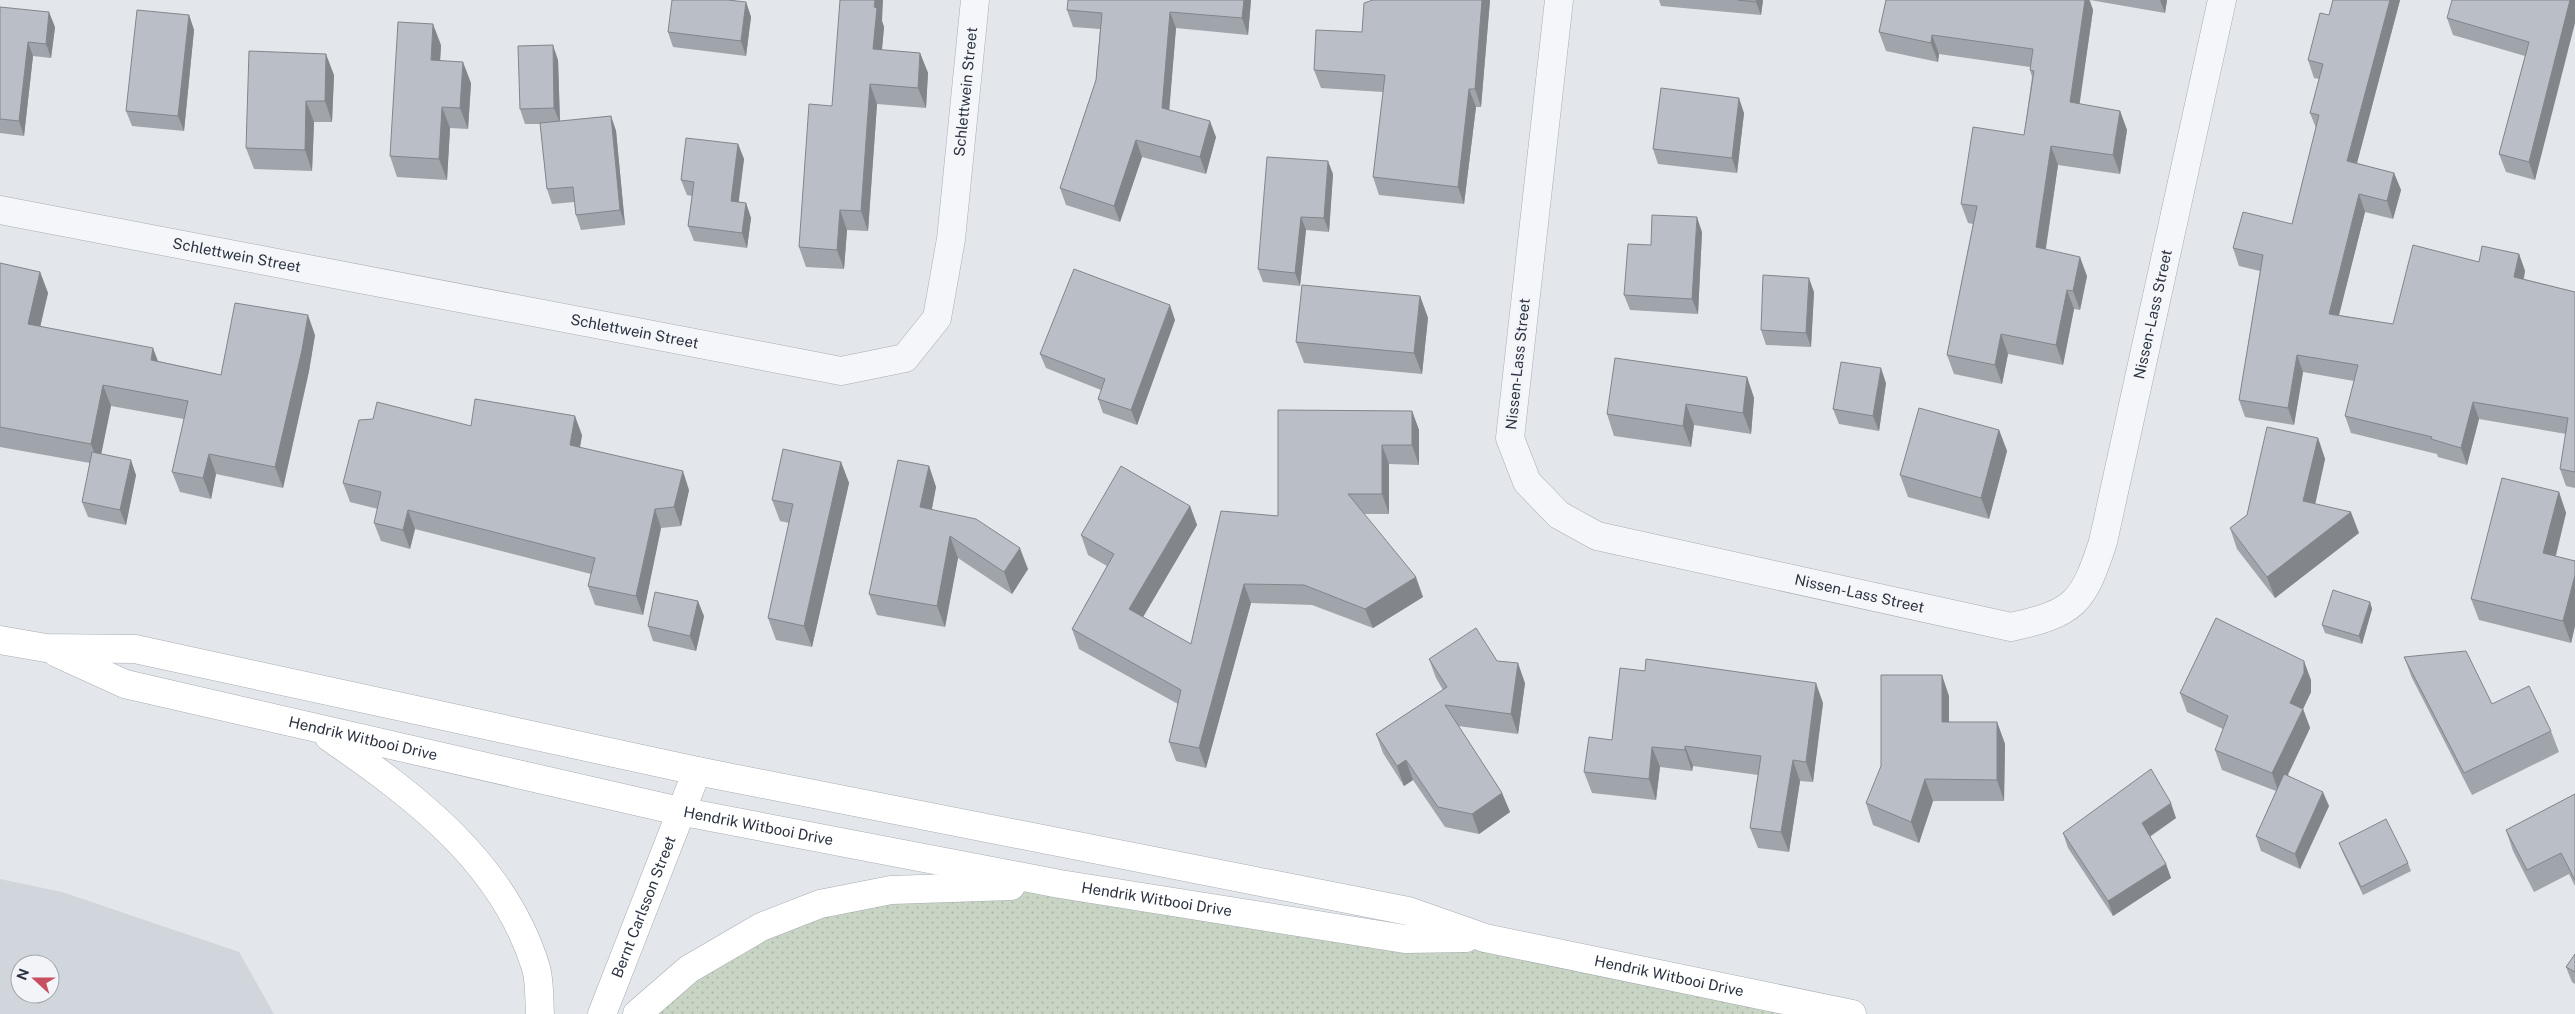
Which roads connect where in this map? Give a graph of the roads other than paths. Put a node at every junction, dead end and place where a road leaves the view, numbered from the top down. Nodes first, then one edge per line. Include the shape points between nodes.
1 (975, 0) edge
2 (1559, 0) edge
3 (2222, 0) edge
4 (0, 210) edge
5 (0, 640) edge
6 (46, 648) junction
7 (317, 729) junction
8 (697, 771) junction
9 (680, 811) junction
10 (1060, 884) junction
11 (1485, 938) junction
12 (540, 1014) edge
13 (602, 1014) edge
14 (637, 1014) edge
15 (1852, 1014) edge

1 - 4 street, Schlettwein Street via 951,239 938,318 905,358 840,371
2 - 3 street, Nissen-Lass Street via 1510,438 1527,482 1559,515 1597,536 2010,627 2045,620 2073,604 2090,581 2103,542
5 - 6 main road, Hendrik Witbooi Drive
6 - 7 main road, Hendrik Witbooi Drive via 125,684
6 - 8 main road, Hendrik Witbooi Drive via 135,649
7 - 9 main road, Hendrik Witbooi Drive
7 - 12 main road via 428,809 498,886 521,926 537,970
8 - 9 main road, Bernt Carlsson Street
8 - 11 main road, Hendrik Witbooi Drive via 1408,911
9 - 10 main road, Hendrik Witbooi Drive
9 - 13 main road, Bernt Carlsson Street
10 - 11 main road, Hendrik Witbooi Drive via 1405,939
10 - 14 main road via 891,890 820,904 761,927 690,969
11 - 15 main road, Hendrik Witbooi Drive

